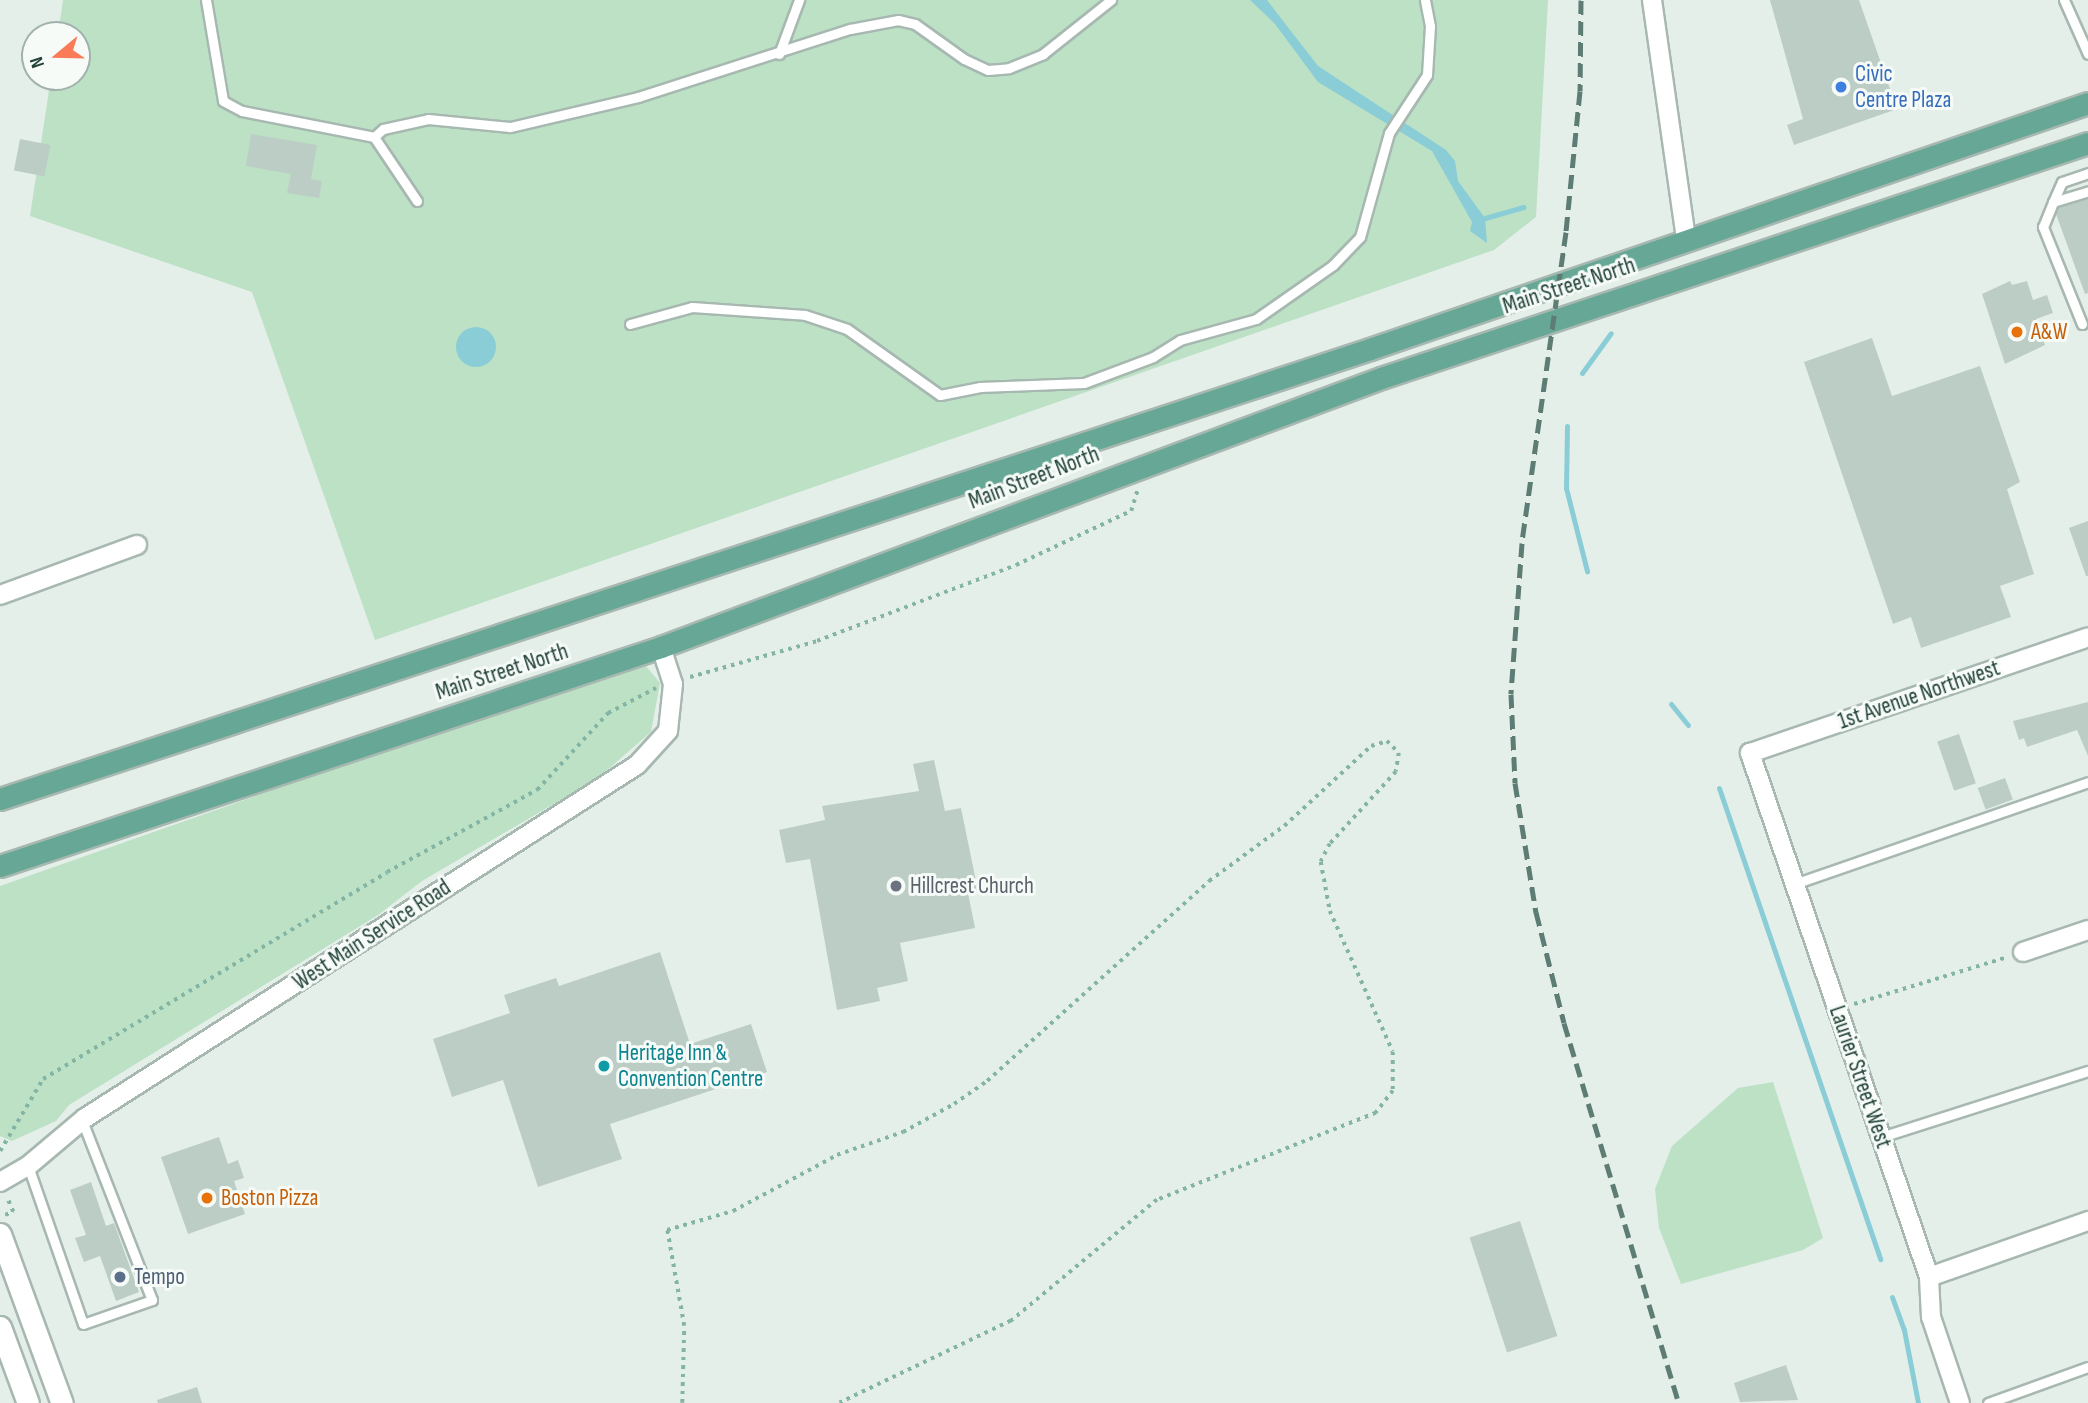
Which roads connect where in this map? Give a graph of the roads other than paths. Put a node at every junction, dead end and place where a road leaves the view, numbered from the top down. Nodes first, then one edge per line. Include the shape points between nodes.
1 (206, 0) edge
2 (799, 0) edge
3 (1111, 0) edge
4 (1424, 0) edge
5 (1652, 0) edge
6 (2064, 0) edge
7 (779, 54) junction
8 (2088, 54) edge
9 (2088, 103) edge
10 (374, 137) junction
11 (2088, 143) edge
12 (2088, 173) edge
13 (2088, 191) edge
14 (416, 201) dead end
15 (2053, 202) junction
16 (1686, 239) junction
17 (630, 324) dead end
18 (2082, 324) dead end
19 (136, 545) dead end
20 (0, 595) edge
21 (2088, 636) edge
22 (661, 647) junction
23 (1750, 753) joint
24 (2088, 782) edge
25 (0, 799) edge
26 (0, 866) edge
27 (1792, 885) junction
28 (2088, 930) edge
29 (2023, 952) road end
30 (2088, 1071) edge
31 (82, 1120) junction
32 (1881, 1137) junction
33 (28, 1166) junction
34 (0, 1182) edge
35 (2088, 1221) edge
36 (0, 1234) edge
37 (1929, 1277) junction
38 (0, 1327) edge
39 (2088, 1367) edge
40 (28, 1403) edge
41 (62, 1403) edge
42 (1961, 1403) edge
43 (1988, 1403) edge

1 - 10 lane via 223,101 242,111
2 - 7 lane
3 - 7 lane via 1043,54 1009,68 988,70 915,24 898,20 850,29
4 - 17 lane via 1430,26 1427,75 1389,133 1360,237 1333,265 1256,319 1180,340 1153,357 1084,383 980,387 940,395 847,329 805,315 692,307
5 - 16 street
6 - 8 lane
7 - 10 lane via 510,127 428,119 401,122
9 - 16 main road, Main Street North
10 - 14 lane
11 - 22 main road, Main Street North via 1551,319 1147,464
12 - 15 lane via 2062,182
13 - 15 lane
15 - 18 lane via 2043,227
16 - 25 main road, Main Street North via 1370,349
19 - 20 street
21 - 23 street, 1st Avenue Northwest
22 - 26 main road, Main Street North
22 - 31 street, West Main Service Road via 673,684 668,731 637,765
23 - 27 street, Laurier Street West
24 - 27 lane
27 - 32 street, Laurier Street West
28 - 29 street
30 - 32 lane
31 - 33 street, West Main Service Road
31 - 33 lane via 152,1300 83,1324
32 - 37 street, Laurier Street West
33 - 34 street, West Main Service Road
35 - 37 street
36 - 41 main road
37 - 42 street, Laurier Street West via 1931,1317
38 - 40 main road
39 - 43 lane

